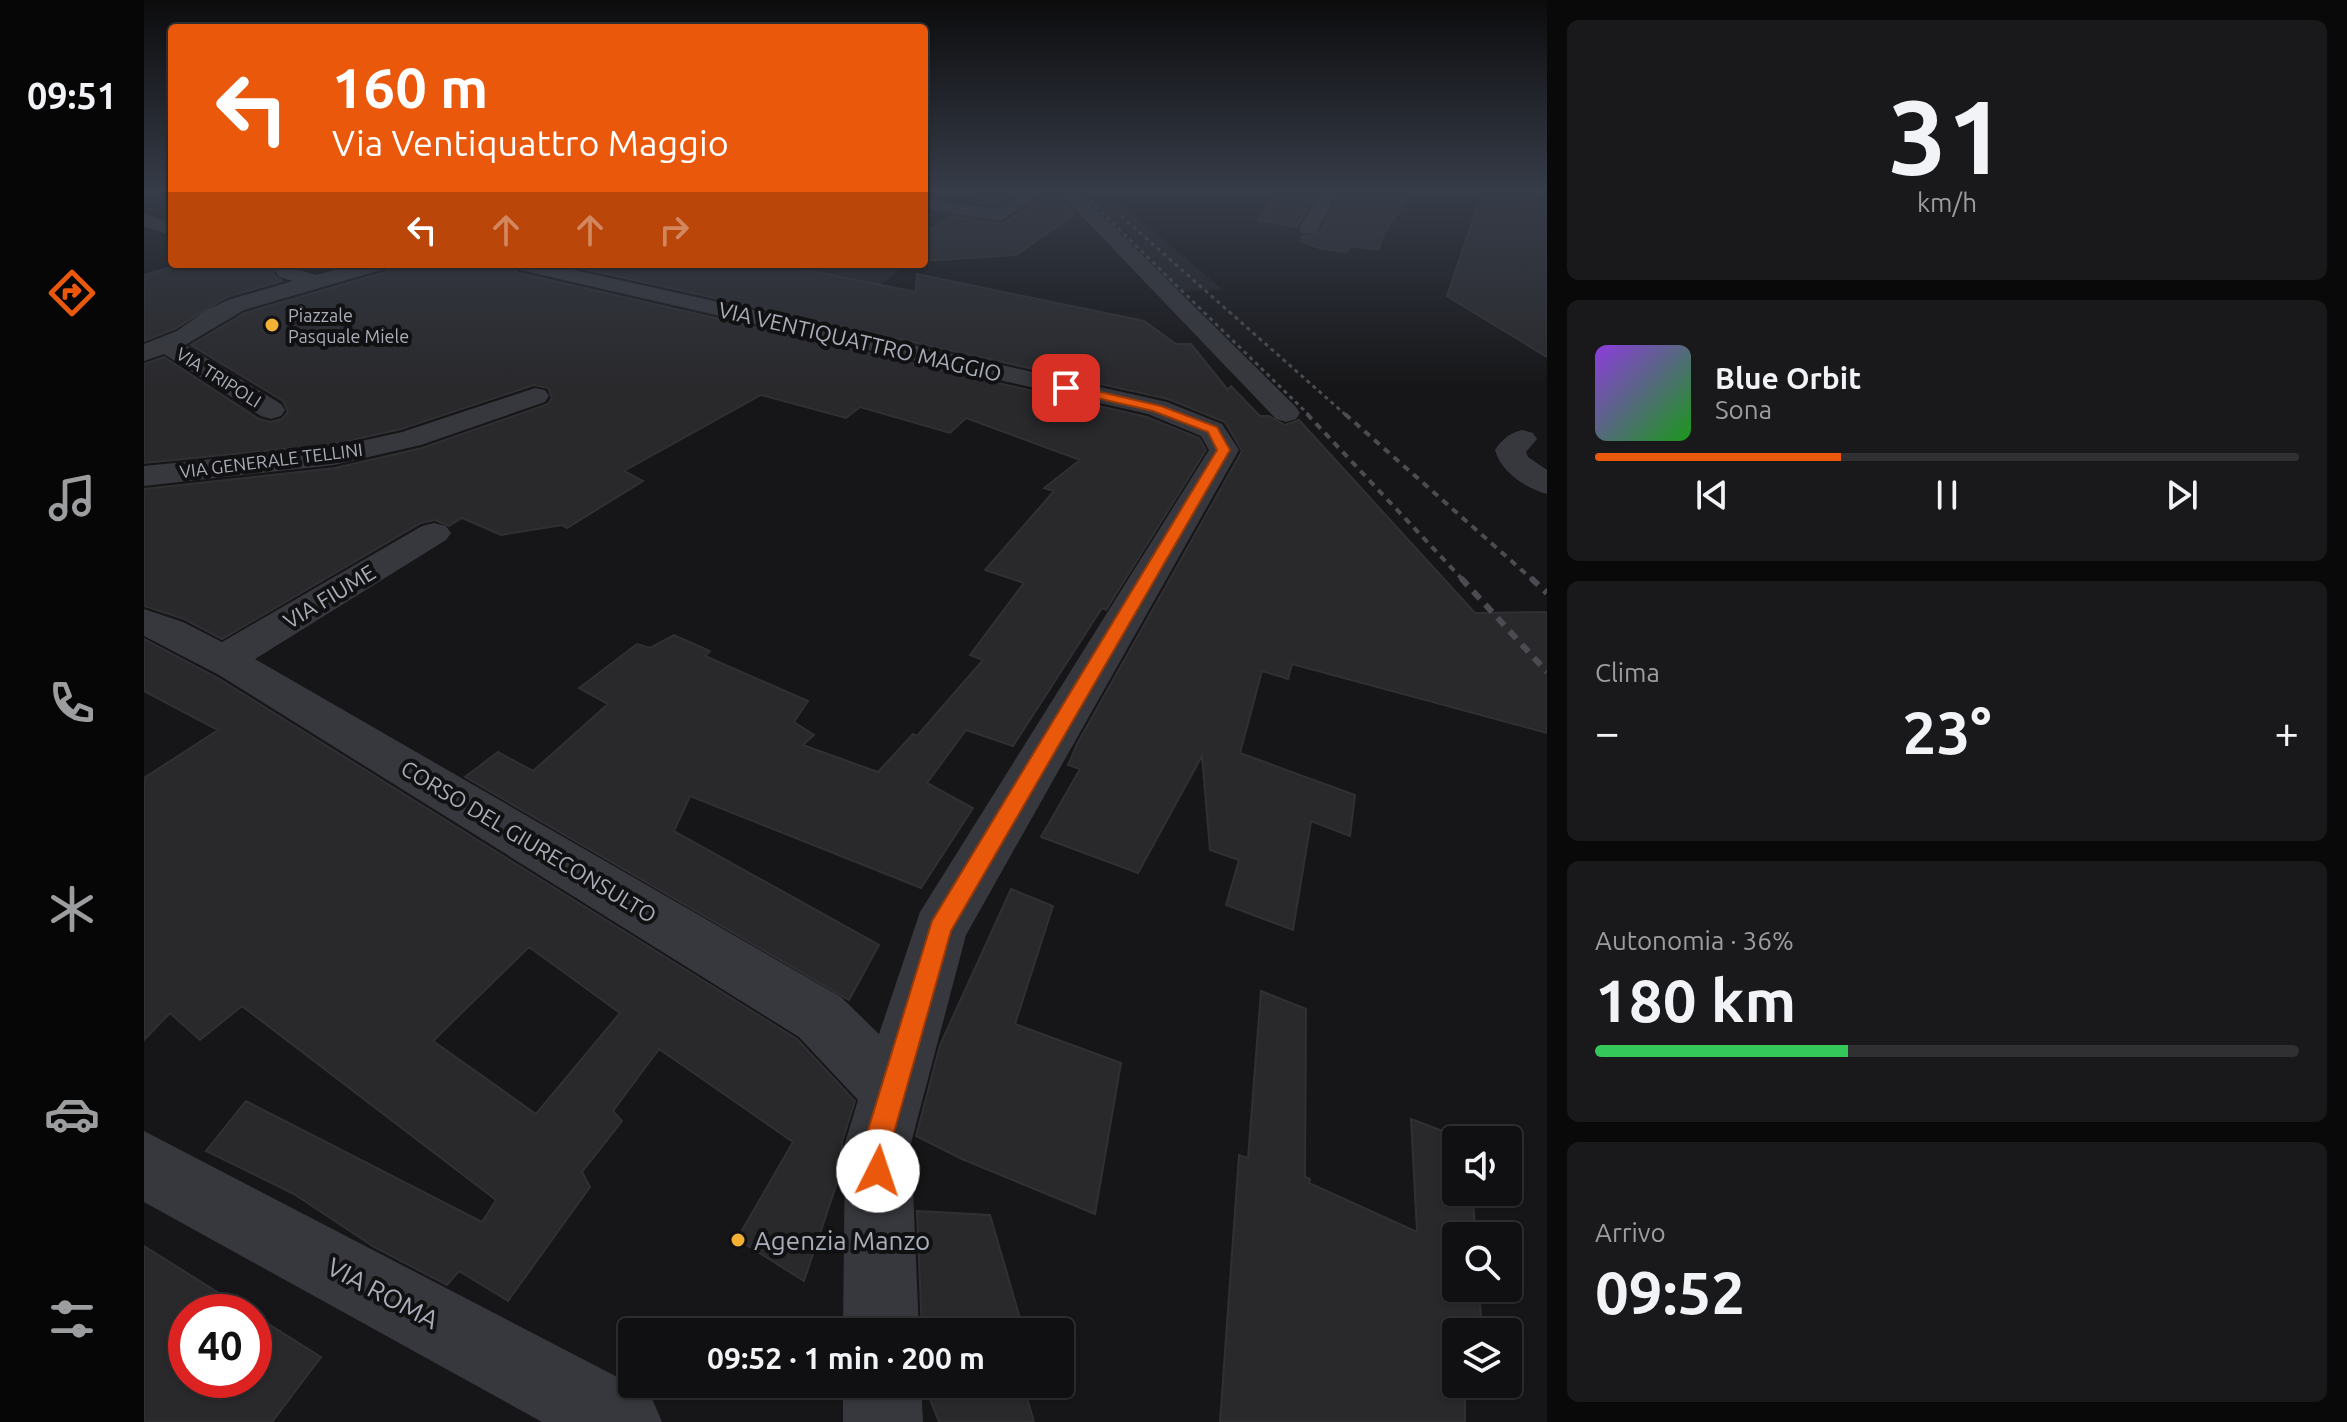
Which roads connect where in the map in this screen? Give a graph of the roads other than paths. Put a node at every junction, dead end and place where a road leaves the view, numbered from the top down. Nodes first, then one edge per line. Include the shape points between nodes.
1 (1130, 255) edge
2 (277, 268) edge
3 (366, 268) edge
4 (538, 268) edge
5 (315, 282) junction
6 (156, 349) edge
7 (535, 396) dead end
8 (271, 410) dead end
9 (1286, 413) dead end
10 (1522, 439) dead end
11 (144, 476) edge
12 (1547, 484) edge
13 (434, 533) dead end
14 (144, 621) edge
15 (224, 659) junction
16 (893, 1091) junction
17 (144, 1165) edge
18 (881, 1318) edge
19 (882, 1398) edge
20 (622, 1422) edge
21 (883, 1422) edge

1 - 9 street
2 - 5 street
3 - 5 street
4 - 16 street, VIA VENTIQUATTRO MAGGIO via 1157,408 1212,430 1224,450 940,929
5 - 6 street via 236,305
6 - 8 street, VIA TRIPOLI
7 - 11 street, VIA GENERALE TELLINI via 410,439 334,456
10 - 12 street via 1510,450 1514,462
13 - 15 street, VIA FIUME
14 - 15 street, CORSO DEL GIURECONSULTO
15 - 16 street, CORSO DEL GIURECONSULTO via 820,1017
16 - 18 street, VIA VENTIQUATTRO MAGGIO via 878,1143
17 - 20 street, VIA ROMA
19 - 21 street

